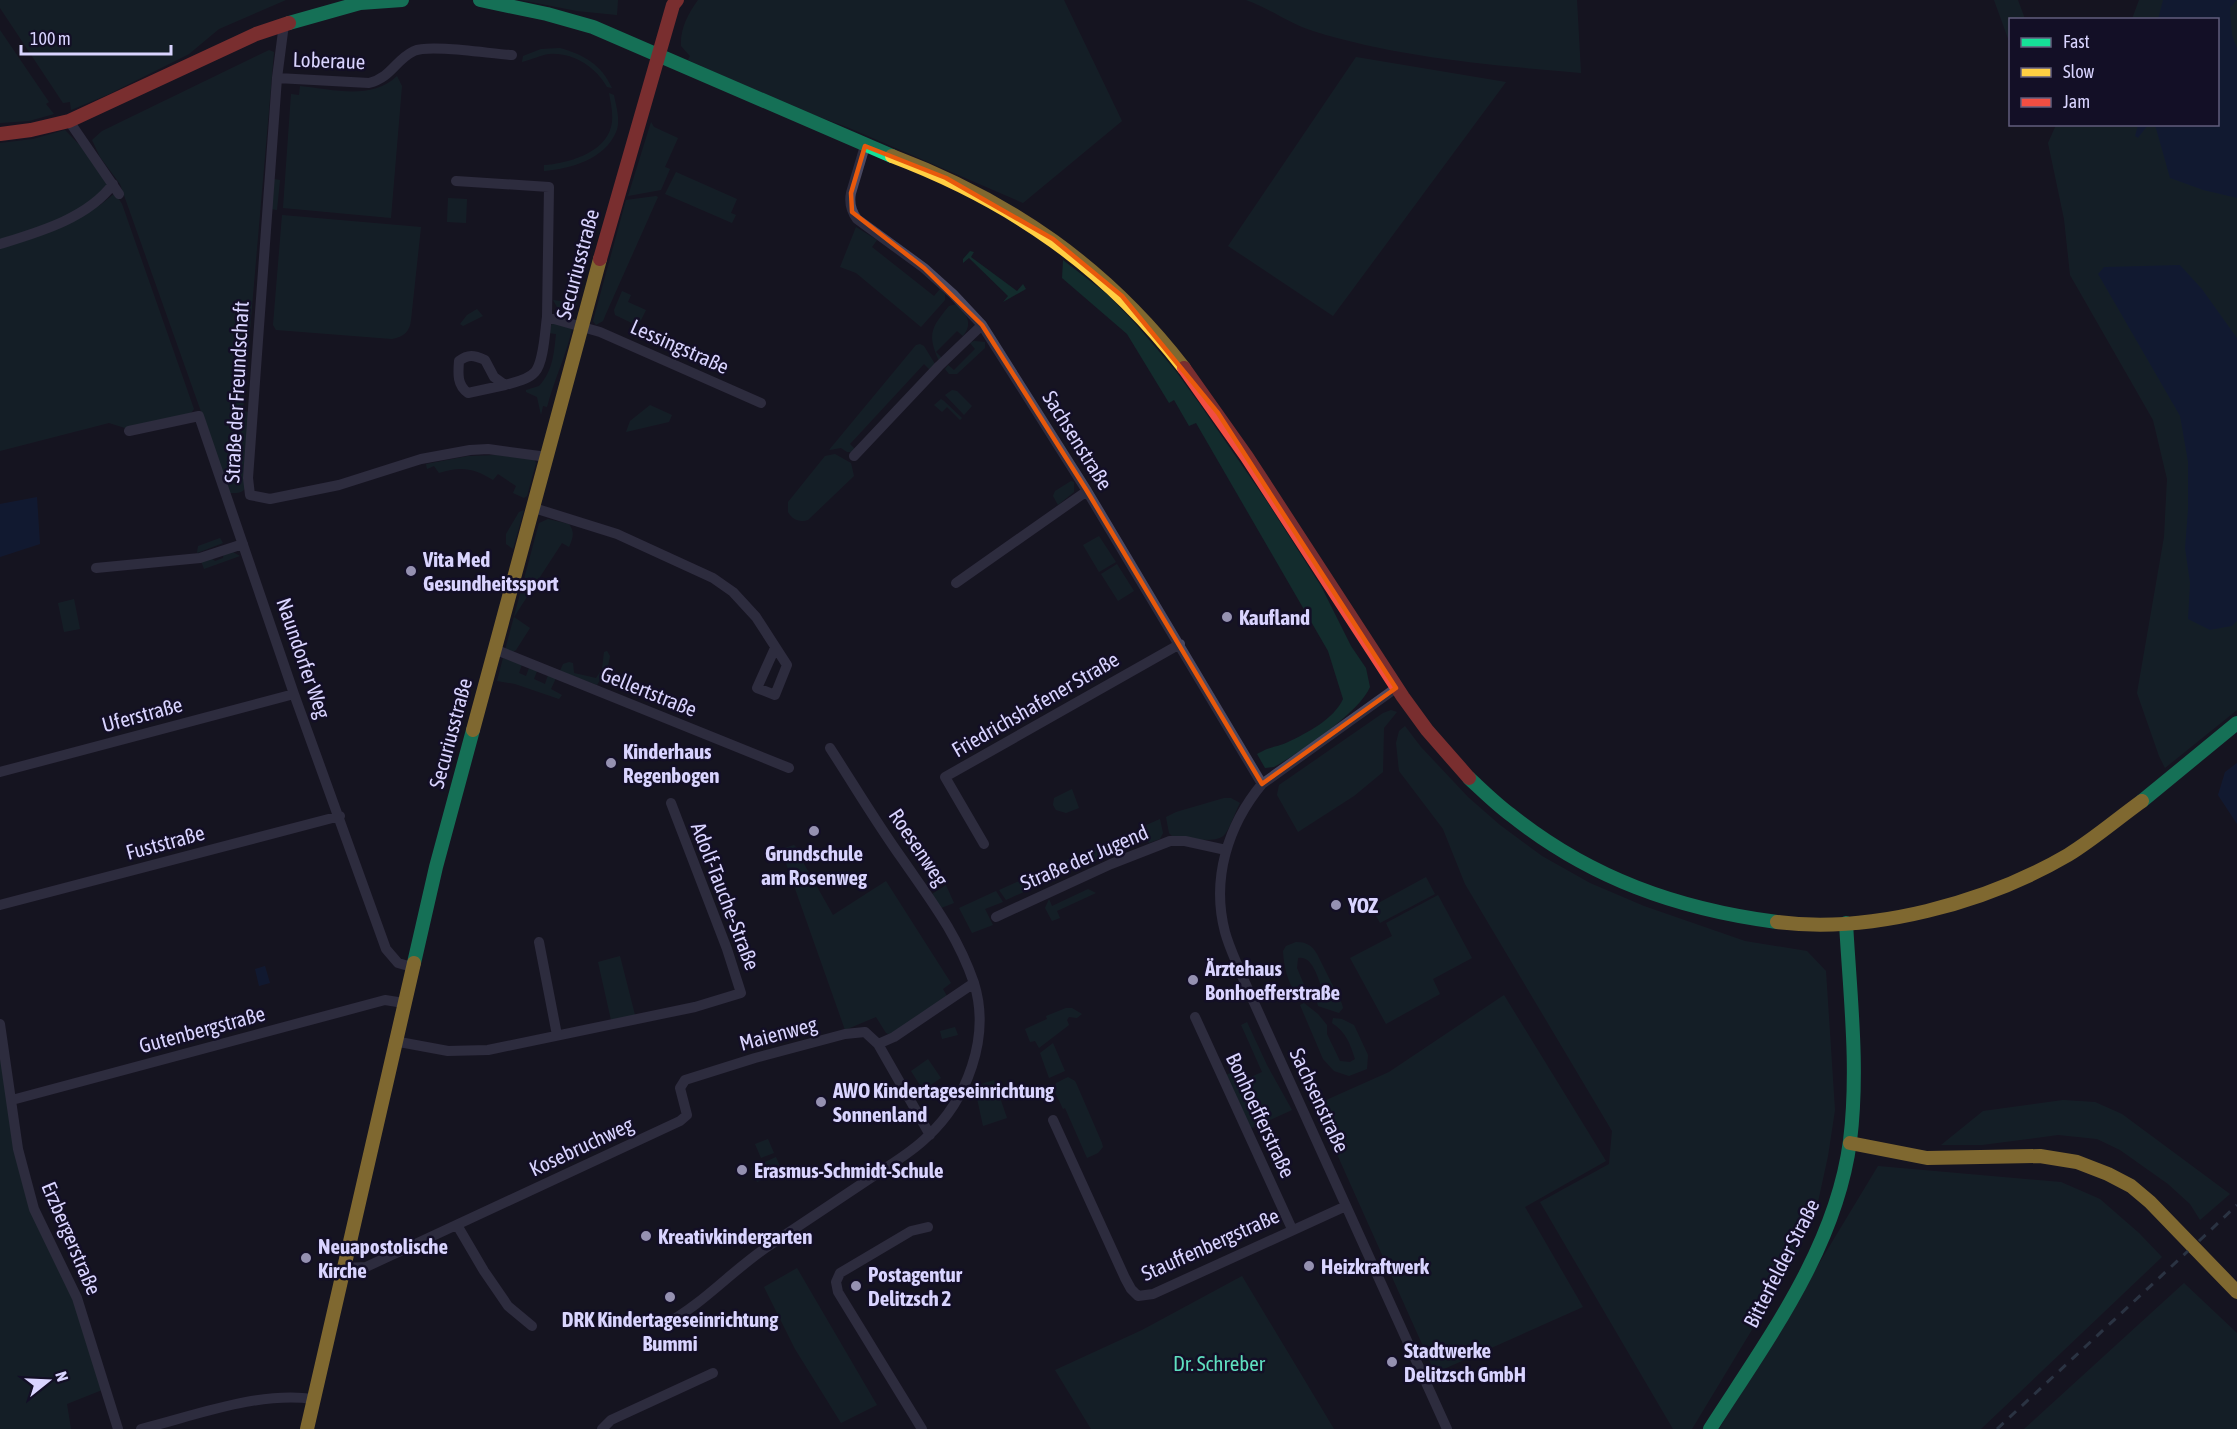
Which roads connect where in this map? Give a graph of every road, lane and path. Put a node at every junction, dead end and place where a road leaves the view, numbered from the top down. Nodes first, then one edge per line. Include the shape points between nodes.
1 (402, 0) edge
2 (480, 0) edge
3 (677, 0) edge
4 (284, 24) junction
5 (658, 54) junction
6 (512, 55) dead end
7 (277, 78) junction
8 (69, 121) junction
9 (0, 134) edge
10 (866, 146) junction
11 (456, 181) dead end
12 (0, 244) edge
13 (547, 317) junction
14 (982, 325) junction
15 (582, 326) junction
16 (505, 385) junction
17 (761, 403) dead end
18 (129, 431) dead end
19 (854, 456) dead end
20 (547, 457) junction
21 (1087, 490) junction
22 (534, 508) junction
23 (243, 544) junction
24 (96, 568) dead end
25 (956, 583) dead end
26 (1180, 644) junction
27 (775, 648) dead end
28 (494, 649) junction
29 (1396, 688) junction
30 (294, 694) junction
31 (2237, 723) edge
32 (830, 748) dead end
33 (789, 768) dead end
34 (0, 772) edge
35 (1262, 784) junction
36 (671, 803) dead end
37 (340, 816) junction
38 (984, 844) dead end
39 (1226, 850) junction
40 (0, 905) edge
41 (996, 917) dead end
42 (1846, 923) junction
43 (539, 942) dead end
44 (412, 967) junction
45 (974, 983) junction
46 (404, 1003) junction
47 (1195, 1017) dead end
48 (0, 1024) edge
49 (557, 1035) junction
50 (394, 1041) junction
51 (878, 1044) junction
52 (685, 1080) joint
53 (12, 1100) junction
54 (1053, 1120) dead end
55 (930, 1135) junction
56 (1850, 1143) junction
57 (1346, 1206) junction
58 (458, 1225) junction
59 (928, 1227) dead end
60 (1292, 1229) junction
61 (344, 1268) junction
62 (2237, 1292) edge
63 (664, 1325) dead end
64 (532, 1326) dead end
65 (713, 1373) dead end
66 (313, 1399) junction
67 (118, 1429) edge
68 (141, 1429) edge
69 (307, 1429) edge
70 (602, 1429) edge
71 (922, 1429) edge
72 (1447, 1429) edge
73 (1710, 1429) edge

1 - 4 main road via 360,3
2 - 5 main road via 590,26
3 - 5 main road, Securiusstraße
4 - 7 street, Straße der Freundschaft
4 - 8 main road
5 - 10 main road
5 - 15 main road, Securiusstraße
6 - 7 street, Loberaue via 425,48 408,55 390,74 369,83
7 - 20 street, Straße der Freundschaft via 248,478 250,495 270,499 339,485 422,459 471,450
8 - 9 main road
8 - 12 street via 116,189 52,227
10 - 14 street, Sachsenstraße via 849,200 852,212 946,287
10 - 29 main road via 946,178 1015,214 1053,239 1122,296 1176,357 1218,414
11 - 13 street via 549,187
13 - 15 street, Lessingstraße
13 - 16 street via 536,372
14 - 19 street
14 - 21 street, Sachsenstraße
15 - 17 street, Lessingstraße
15 - 20 main road, Securiusstraße
16 - 16 street via 494,377 485,360 474,356 459,361 459,380 468,393
18 - 23 street, Naundorfer Weg via 199,416
20 - 22 main road, Securiusstraße
21 - 25 street
21 - 26 street, Sachsenstraße
22 - 27 street via 617,534 713,578 733,592 756,617
22 - 28 main road, Securiusstraße
23 - 24 street via 200,558
23 - 30 street, Naundorfer Weg
26 - 35 street, Sachsenstraße
26 - 38 street, Friedrichshafener Straße via 945,777
28 - 33 street, Gellertstraße
28 - 44 main road, Securiusstraße
29 - 35 street, Sachsenstraße
29 - 42 main road via 1461,770 1497,804 1553,844 1615,879 1714,912 1766,921
30 - 34 street, Uferstraße
30 - 37 street, Naundorfer Weg
31 - 42 main road via 2141,802 2061,860 1972,898 1899,916
32 - 45 street, Roesenweg via 950,927
35 - 39 street, Sachsenstraße via 1247,802
36 - 49 street, Adolf-Tauche-Straße via 741,993 695,1007
37 - 40 street, Fuststraße
37 - 44 street, Naundorfer Weg via 386,949 398,963
39 - 41 street, Straße der Jugend via 1170,841
39 - 57 street, Sachsenstraße via 1219,892 1226,933
42 - 56 main road, Bitterfelder Straße via 1853,1071
43 - 49 street
44 - 46 main road, Securiusstraße
45 - 51 street
45 - 55 street, Roesenweg via 980,1013 979,1036 968,1078
46 - 50 main road, Securiusstraße
46 - 53 street, Gutenbergstraße via 385,1000
47 - 60 street, Bonhoefferstraße
48 - 53 street, Erzbergerstraße
49 - 50 street, Adolf-Tauche-Straße via 488,1050 448,1051
50 - 61 main road, Securiusstraße
51 - 52 street, Maienweg via 864,1032 845,1034
51 - 55 street
52 - 58 street, Kosebruchweg via 680,1088 687,1115 680,1121
53 - 67 street, Erzbergerstraße via 18,1149 34,1209 77,1298
54 - 60 street, Stauffenbergstraße via 1125,1278 1138,1296 1153,1294
55 - 63 street, Roesenweg via 772,1243 684,1314
56 - 62 main road via 1927,1158 2040,1156 2077,1162 2131,1186 2169,1219
56 - 73 main road, Bitterfelder Straße via 1839,1196 1827,1229 1781,1317
57 - 60 street, Stauffenbergstraße
57 - 72 street, Sachsenstraße
58 - 61 street, Kosebruchweg via 366,1267
58 - 64 street via 508,1306
59 - 71 street via 911,1231 850,1267 840,1273 836,1282 838,1292
61 - 66 main road, Securiusstraße
65 - 70 street via 611,1420
66 - 68 street via 244,1402
66 - 69 main road, Securiusstraße

